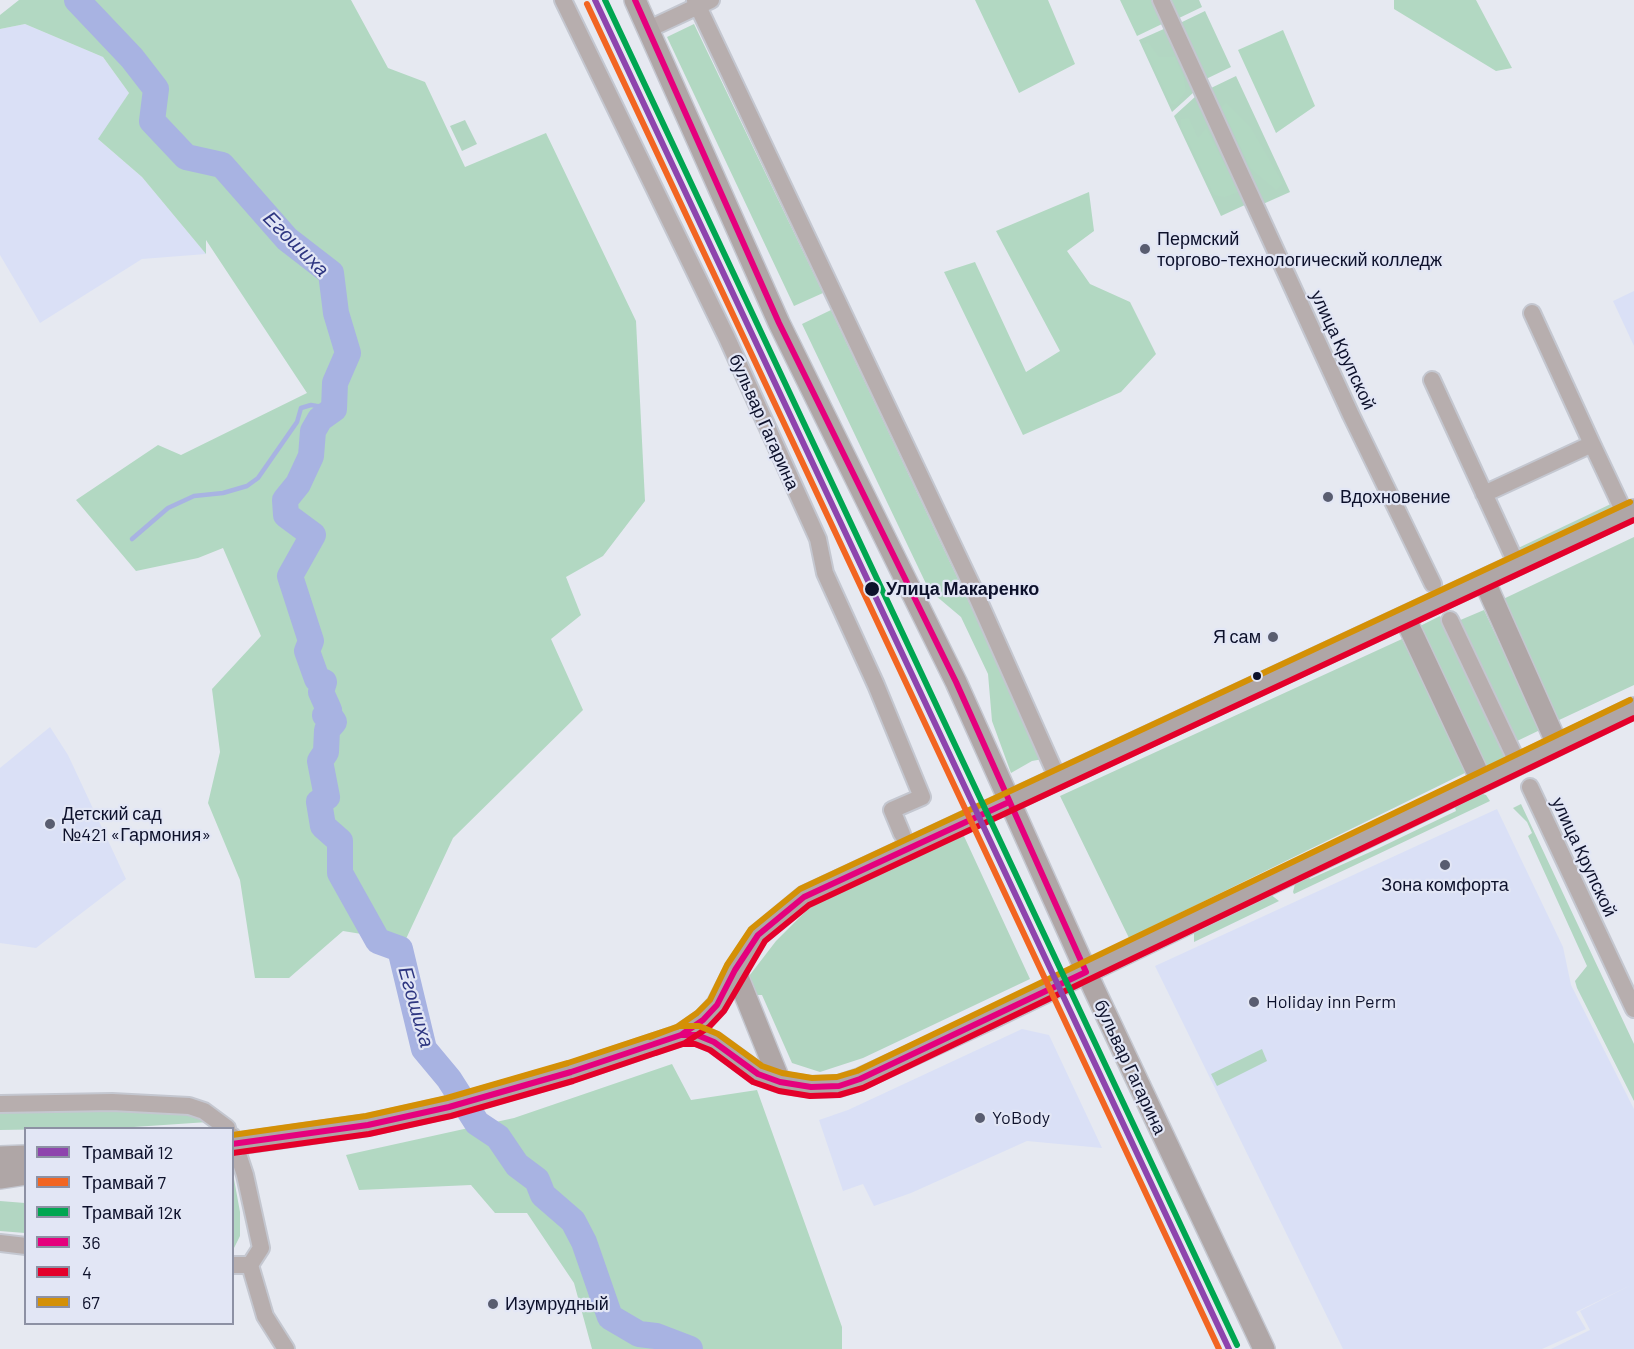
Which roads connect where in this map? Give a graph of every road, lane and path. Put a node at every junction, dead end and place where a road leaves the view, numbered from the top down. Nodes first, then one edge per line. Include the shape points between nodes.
1 (563, 0) edge
2 (635, 0) edge
3 (1161, 0) edge
4 (701, 2) edge
5 (648, 29) junction
6 (1532, 313) dead end
7 (1432, 380) dead end
8 (1592, 444) junction
9 (1484, 494) junction
10 (1630, 512) edge
11 (1517, 565) junction
12 (1484, 580) junction
13 (1432, 584) dead end
14 (1405, 618) junction
15 (1450, 620) dead end
16 (1634, 708) edge
17 (1557, 744) junction
18 (1514, 753) dead end
19 (1058, 778) junction
20 (1481, 780) junction
21 (1530, 787) dead end
22 (1009, 802) junction
23 (902, 834) dead end
24 (735, 970) junction
25 (1086, 972) junction
26 (1634, 1009) edge
27 (681, 1035) junction
28 (780, 1082) junction
29 (0, 1104) edge
30 (226, 1127) edge
31 (234, 1142) edge
32 (234, 1144) edge
33 (24, 1156) edge
34 (0, 1157) edge
35 (24, 1174) edge
36 (0, 1178) edge
37 (0, 1243) edge
38 (24, 1246) edge
39 (234, 1265) edge
40 (250, 1265) junction
41 (285, 1349) edge
42 (1264, 1349) edge

1 - 23 street, бульвар Гагарина via 727,338 818,539 825,573 922,797 892,810
2 - 5 main road, бульвар Гагарина
3 - 13 street, улица Крупской
4 - 5 street
4 - 19 street
5 - 22 main road, бульвар Гагарина via 779,323 956,682
6 - 8 street
7 - 9 street
8 - 9 street
8 - 10 street
9 - 11 street
10 - 11 main road
11 - 12 main road
12 - 14 main road
12 - 17 main road
14 - 19 main road
14 - 20 main road
15 - 18 street
16 - 17 main road
17 - 20 main road
19 - 22 main road
20 - 25 main road
21 - 26 street, улица Крупской
22 - 24 main road via 804,897 758,935
22 - 25 main road, бульвар Гагарина
24 - 27 main road via 717,1005
24 - 28 main road
25 - 28 main road via 860,1079 839,1086
25 - 42 main road, бульвар Гагарина
27 - 28 main road via 697,1035 714,1042 758,1074
27 - 32 main road via 449,1107 368,1125
29 - 30 street via 112,1102 189,1106 204,1111
31 - 40 street via 261,1248
33 - 34 main road
35 - 36 main road
37 - 38 street
39 - 40 street
40 - 41 street via 265,1316

